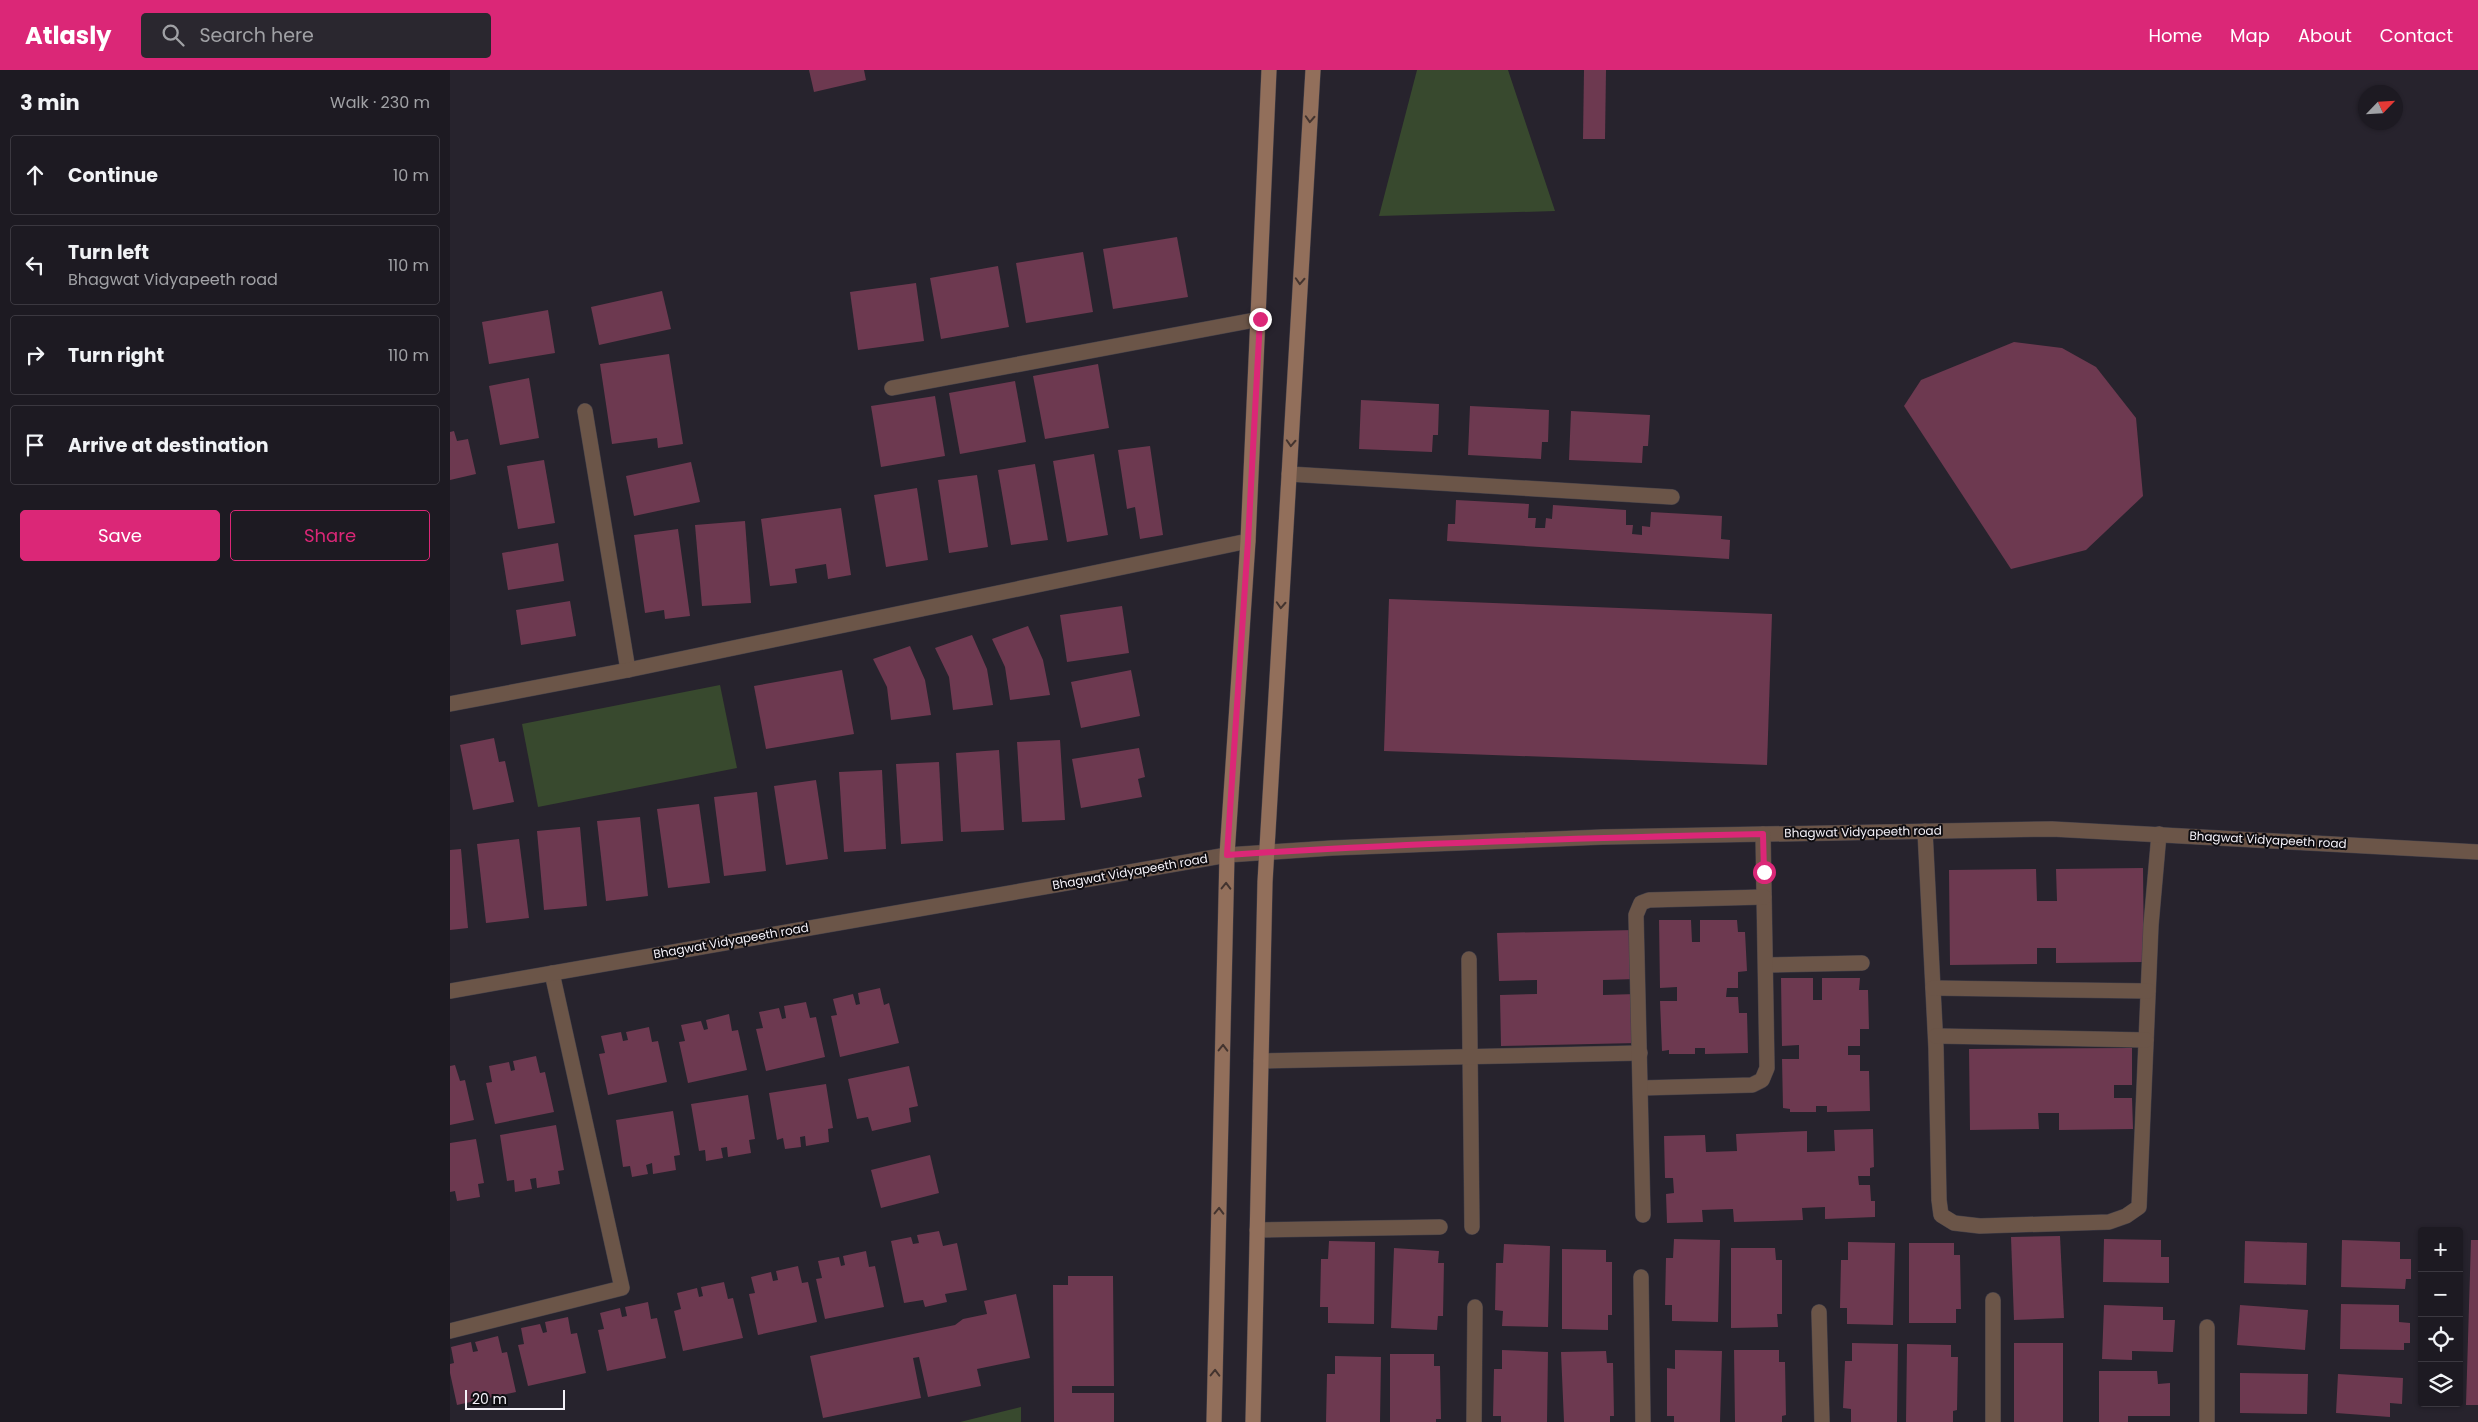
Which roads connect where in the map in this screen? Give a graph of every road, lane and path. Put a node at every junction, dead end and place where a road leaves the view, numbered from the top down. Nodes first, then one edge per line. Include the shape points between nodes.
1 (1270, 70) edge
2 (1313, 70) edge
3 (1260, 319) junction
4 (892, 388) dead end
5 (585, 411) dead end
6 (1289, 474) junction
7 (1672, 497) dead end
8 (1248, 541) junction
9 (628, 670) junction
10 (450, 704) edge
11 (1925, 831) junction
12 (1763, 834) junction
13 (2159, 834) junction
14 (1266, 852) junction
15 (2478, 852) edge
16 (1227, 855) junction
17 (1764, 897) junction
18 (1469, 958) dead end
19 (1862, 963) dead end
20 (1766, 965) junction
21 (552, 973) junction
22 (1933, 988) junction
23 (450, 991) edge
24 (2148, 991) junction
25 (1936, 1036) junction
26 (2146, 1040) junction
27 (1640, 1053) junction
28 (1470, 1056) junction
29 (1261, 1061) junction
30 (1641, 1088) junction
31 (1643, 1215) dead end
32 (1440, 1227) dead end
33 (1472, 1227) dead end
34 (1257, 1230) junction
35 (1640, 1277) dead end
36 (1992, 1300) dead end
37 (1475, 1307) dead end
38 (1819, 1312) dead end
39 (2207, 1327) dead end
40 (450, 1331) edge
41 (1214, 1422) edge
42 (1253, 1422) edge
43 (1474, 1422) edge
44 (1643, 1422) edge
45 (1822, 1422) edge
46 (1993, 1422) edge
47 (2207, 1422) edge

1 - 3 street
2 -> 6 street
3 - 4 street
3 - 8 street
5 - 9 street
6 - 7 street
6 -> 14 street
8 - 9 street
8 - 16 street
9 - 10 street
11 - 12 street, Bhagwat Vidyapeeth road
11 - 13 street, Bhagwat Vidyapeeth road via 2052,829
11 - 22 street
12 - 14 street, Bhagwat Vidyapeeth road via 1603,837
12 - 17 street
13 - 15 street, Bhagwat Vidyapeeth road
13 - 24 street
14 - 16 street, Bhagwat Vidyapeeth road
14 - 29 street
16 - 21 street, Bhagwat Vidyapeeth road
41 -> 16 street
17 - 20 street
17 - 27 street via 1650,900 1642,903 1636,915
18 - 28 street
19 - 20 street
20 - 30 street via 1768,1068 1762,1080 1752,1085
21 - 23 street, Bhagwat Vidyapeeth road
21 - 40 street via 622,1288
22 - 24 street
22 - 25 street
24 - 26 street
25 - 26 street
25 - 26 street via 1938,1200 1941,1216 1954,1223 1980,1226 2109,1222 2139,1207
27 - 28 street
27 - 30 street
28 - 29 street
28 - 33 street
29 - 34 street
30 - 31 street
32 - 34 street
34 - 42 street
35 - 44 street
36 - 46 street
37 - 43 street
38 - 45 street
39 - 47 street

